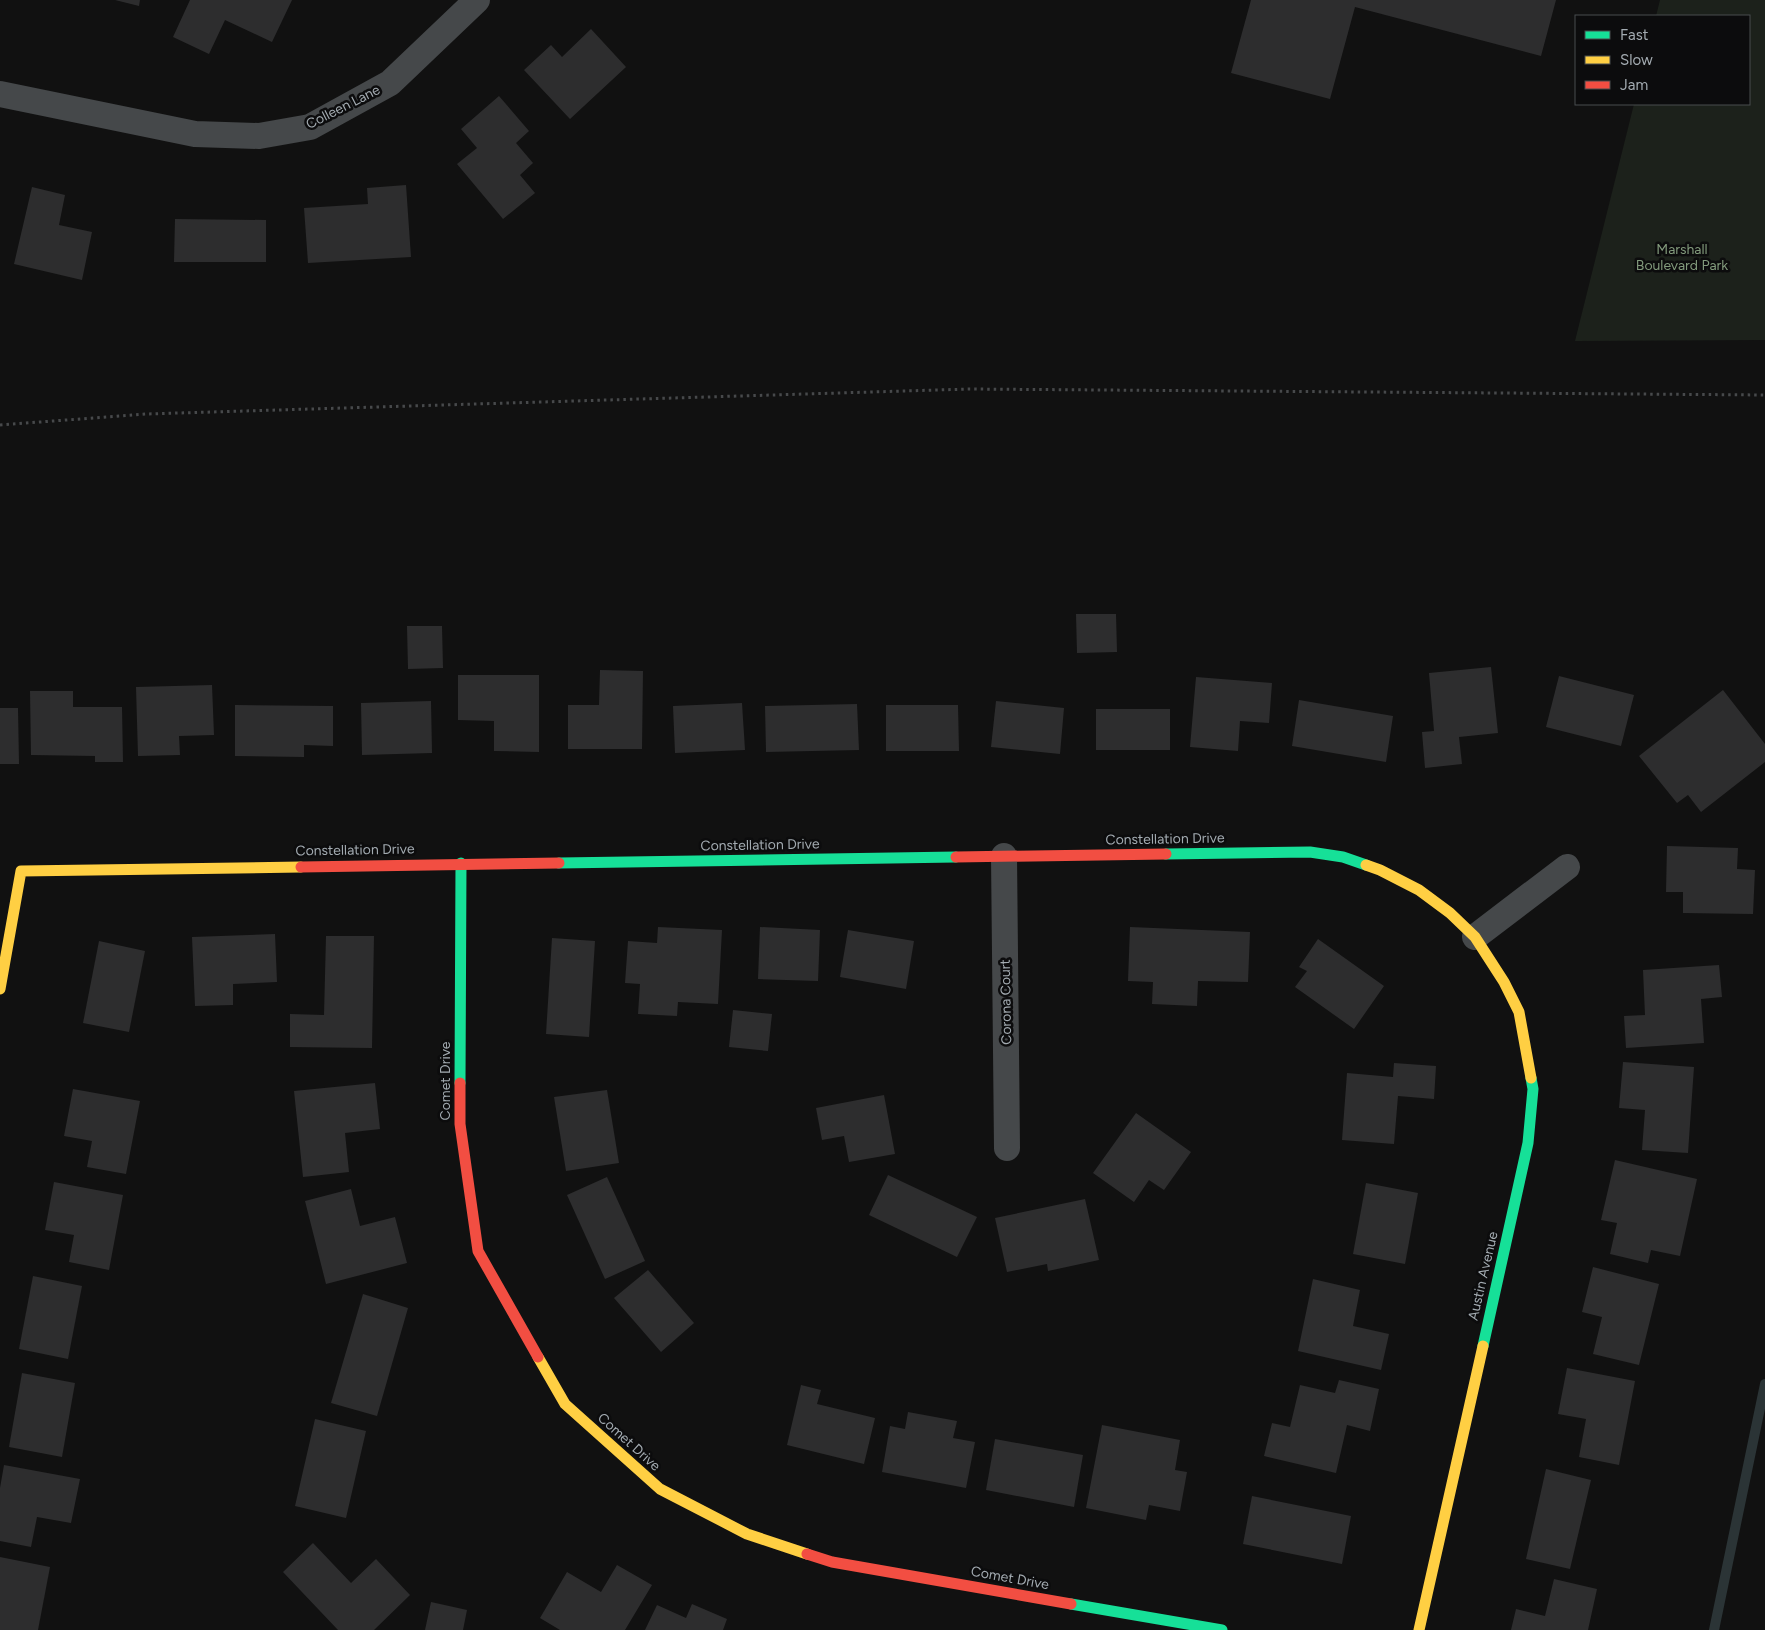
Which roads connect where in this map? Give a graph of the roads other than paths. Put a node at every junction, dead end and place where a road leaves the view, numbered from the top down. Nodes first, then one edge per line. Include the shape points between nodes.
1 (477, 0) edge
2 (0, 94) edge
3 (1004, 856) junction
4 (461, 864) junction
5 (1567, 867) dead end
6 (1475, 937) junction
7 (0, 989) edge
8 (1007, 1148) dead end
9 (1222, 1630) edge
10 (1419, 1630) edge

1 - 2 street, Colleen Lane via 390,83 310,127 259,136 195,134
3 - 4 street, Constellation Drive
3 - 6 street, Constellation Drive via 1310,852 1343,857 1380,870 1419,890
3 - 8 street, Corona Court
4 - 7 street, Constellation Drive via 21,871
4 - 9 street, Comet Drive via 460,1124 478,1251 565,1404 660,1489 747,1534 832,1562
5 - 6 street
6 - 10 street, Austin Avenue via 1519,1012 1533,1089 1528,1143

